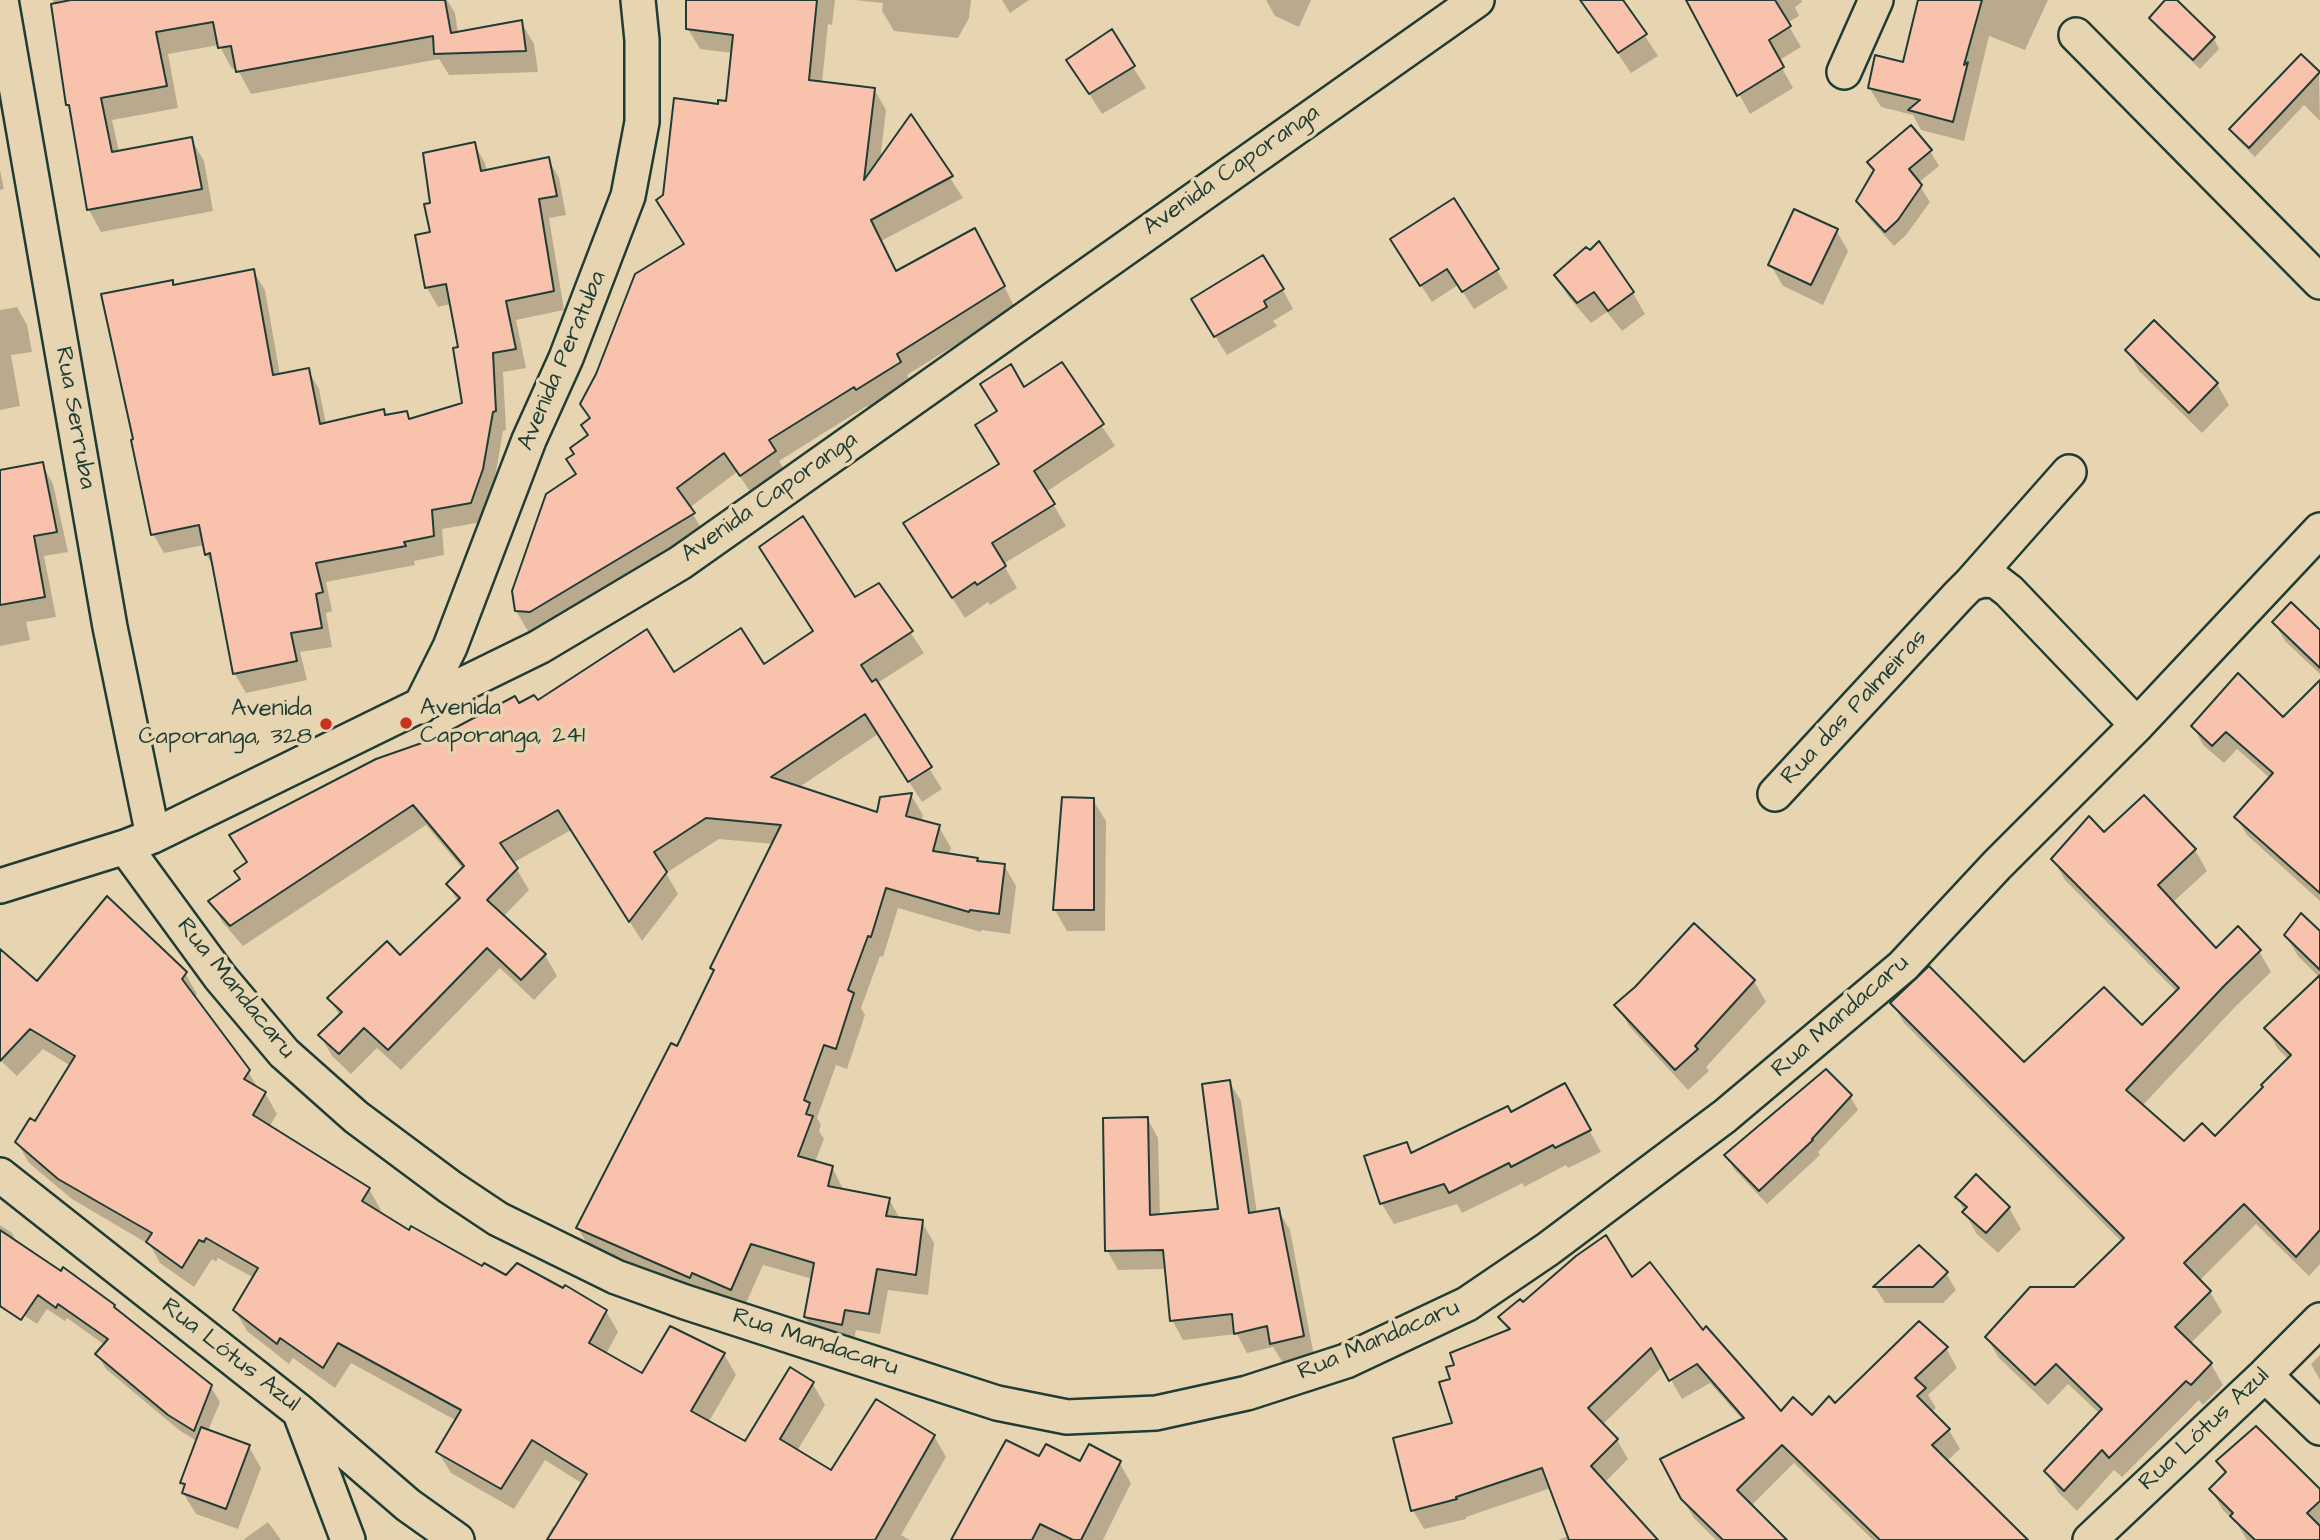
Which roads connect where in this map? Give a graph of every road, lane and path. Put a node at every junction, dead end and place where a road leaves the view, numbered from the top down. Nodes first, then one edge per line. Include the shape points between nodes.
1 (1, 0) edge
2 (638, 0) edge
3 (1477, 0) edge
4 (1877, 0) edge
5 (2076, 35) dead end
6 (1844, 72) dead end
7 (2320, 282) edge
8 (2068, 472) dead end
9 (2320, 530) edge
10 (1970, 584) junction
11 (419, 707) junction
12 (2137, 725) junction
13 (1775, 794) dead end
14 (139, 841) junction
15 (0, 886) edge
16 (0, 1175) edge
17 (2320, 1320) edge
18 (2264, 1375) junction
19 (299, 1411) junction
20 (2320, 1428) edge
21 (348, 1540) edge
22 (457, 1540) edge
23 (2090, 1540) edge

1 - 14 street, Rua Serruba via 110,627
2 - 11 street, Avenida Peratuba via 642,122 628,196 450,647
3 - 11 street, Avenida Caporanga via 680,563 539,647
4 - 6 street
5 - 7 street
8 - 10 street, Rua das Palmeiras
9 - 12 street, Rua Mandacaru
10 - 12 street via 1996,581 2009,591
10 - 13 street, Rua das Palmeiras
11 - 14 street, Avenida Caporanga
12 - 14 street, Rua Mandacaru via 1903,966 1725,1116 1548,1249 1467,1304 1346,1361 1247,1393 1156,1413 1067,1417 997,1402 616,1277 498,1219 356,1117 284,1053 220,977
14 - 15 street, Avenida Caporanga
16 - 19 street, Rua Lótus Azul
17 - 18 street, Rua Lótus Azul
18 - 20 street
18 - 23 street, Rua Lótus Azul
19 - 21 street
19 - 22 street, Rua Lótus Azul via 408,1505

